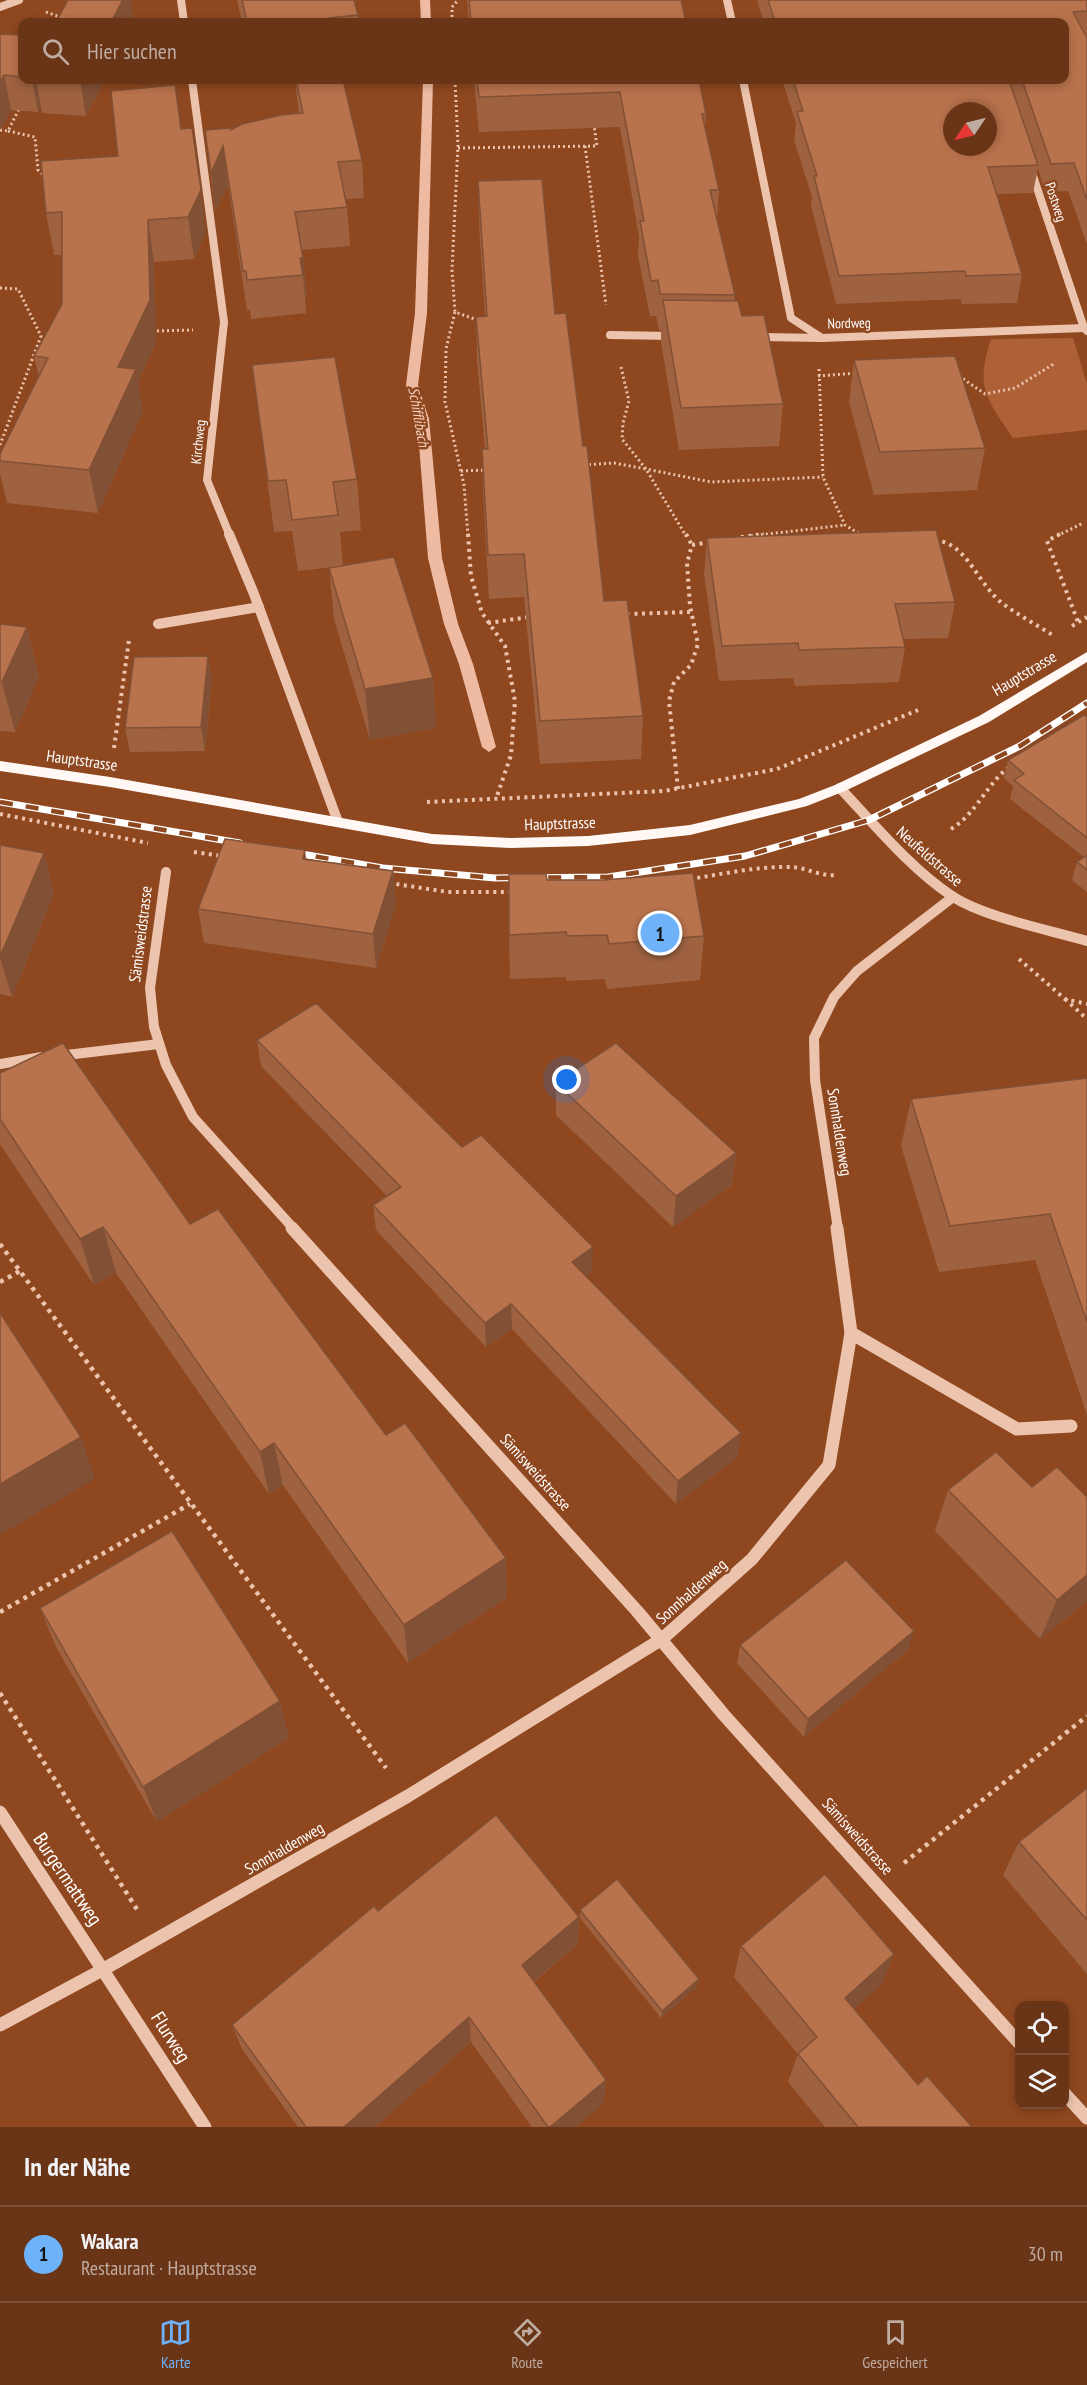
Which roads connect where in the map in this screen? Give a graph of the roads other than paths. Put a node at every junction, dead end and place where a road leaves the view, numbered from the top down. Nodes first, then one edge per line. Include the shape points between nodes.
1 (19, 0) edge
2 (181, 0) edge
3 (727, 0) edge
4 (0, 7) edge
5 (183, 18) edge
6 (731, 18) edge
7 (192, 84) edge
8 (744, 84) edge
9 (1028, 159) edge
10 (1085, 329) edge
11 (610, 335) road end
12 (681, 336) edge
13 (740, 337) edge
14 (822, 338) junction
15 (259, 607) junction
16 (158, 624) road end
17 (1087, 656) edge
18 (0, 766) edge
19 (840, 788) junction
20 (338, 822) junction
21 (166, 872) dead end
22 (953, 897) junction
23 (1087, 941) edge
24 (159, 1044) junction
25 (0, 1064) edge
26 (850, 1333) junction
27 (1071, 1426) dead end
28 (662, 1640) junction
29 (0, 1812) edge
30 (104, 1969) junction
31 (0, 2025) edge
32 (1015, 2038) edge
33 (1069, 2098) edge
34 (1087, 2118) edge
35 (205, 2127) edge

1 - 4 street
2 - 5 street
3 - 6 street
7 - 15 street, Kirchweg via 223,328 207,480
8 - 14 street, Nordweg via 791,318
9 - 10 street, Postweg
10 - 14 street, Nordweg
11 - 12 street
13 - 14 street
15 - 16 street
15 - 20 street, Kirchweg
17 - 19 main road, Hauptstrasse via 984,719
18 - 20 main road, Hauptstrasse
19 - 20 main road, Hauptstrasse via 802,802 690,830 588,842 432,839
19 - 22 street, Neufeldstrasse via 898,850
21 - 24 street, Sämisweidstrasse via 151,970
22 - 23 street, Neufeldstrasse via 993,914
22 - 26 street, Sonnhaldenweg via 857,971 834,997 814,1038 815,1080
24 - 25 street
24 - 28 street, Sämisweidstrasse via 180,1098 208,1137
26 - 27 street via 1017,1429
26 - 28 street, Sonnhaldenweg via 829,1465 752,1558
28 - 30 street, Sonnhaldenweg via 408,1796
28 - 32 street, Sämisweidstrasse
29 - 30 street, Burgermattweg
30 - 31 street, Sonnhaldenweg
30 - 35 street, Flurweg
33 - 34 street

